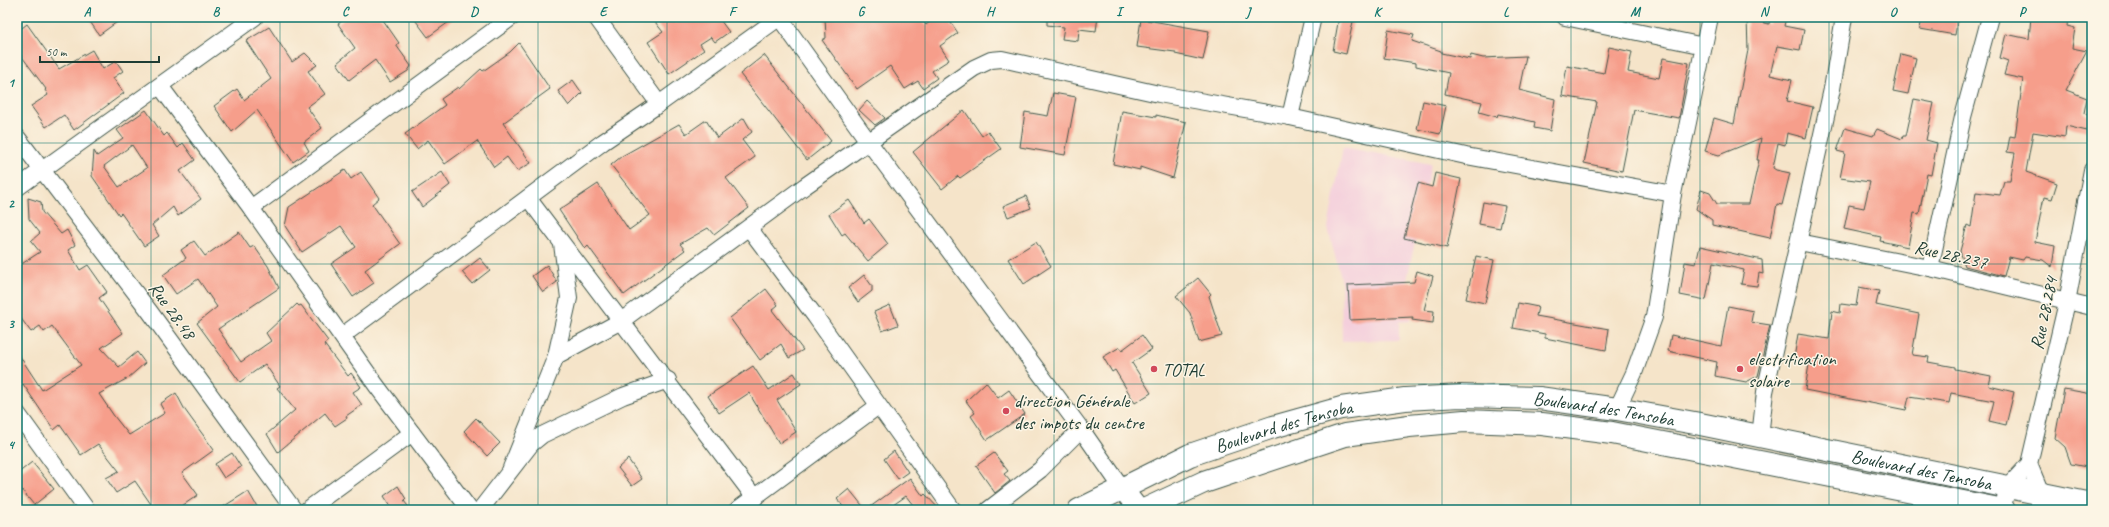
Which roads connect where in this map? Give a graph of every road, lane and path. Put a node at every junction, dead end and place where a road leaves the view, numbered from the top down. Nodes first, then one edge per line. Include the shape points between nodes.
1 (255, 17) edge
2 (512, 17) edge
3 (596, 17) edge
4 (780, 17) edge
5 (1313, 17) edge
6 (1565, 17) edge
7 (1710, 17) edge
8 (1844, 17) edge
9 (1990, 17) edge
10 (1704, 46) junction
11 (160, 86) junction
12 (659, 104) junction
13 (1290, 117) junction
14 (17, 137) edge
15 (868, 141) junction
16 (42, 170) junction
17 (2092, 170) edge
18 (17, 188) edge
19 (1673, 194) junction
20 (528, 198) junction
21 (251, 208) junction
22 (749, 228) junction
23 (562, 242) junction
24 (1799, 242) junction
25 (1930, 268) junction
26 (2067, 302) junction
27 (2092, 307) edge
28 (621, 321) junction
29 (342, 336) junction
30 (556, 356) junction
31 (668, 380) junction
32 (878, 406) junction
33 (1617, 409) junction
34 (17, 413) edge
35 (1081, 429) junction
36 (412, 433) junction
37 (1760, 437) junction
38 (2029, 464) junction
39 (511, 468) junction
40 (2008, 487) junction
41 (1122, 488) junction
42 (755, 498) junction
43 (2040, 502) edge
44 (2092, 504) edge
45 (87, 510) edge
46 (294, 510) edge
47 (307, 510) edge
48 (470, 510) edge
49 (480, 510) edge
50 (737, 510) edge
51 (953, 510) edge
52 (988, 510) edge
53 (1079, 510) edge
54 (1139, 510) edge
55 (1144, 510) edge
56 (2003, 510) edge

1 - 11 street
2 - 21 street
3 - 12 street
4 - 12 street
4 - 15 street
5 - 13 street
6 - 10 street
7 - 10 street
8 - 24 street via 1832,89
9 - 25 street via 1963,117
10 - 19 street
11 - 16 street
11 - 21 street
12 - 20 street
13 - 15 street via 1159,94 1002,59 991,60 974,68
13 - 19 street via 1466,156
14 - 16 street, Rue 28.48
15 - 22 street
15 - 35 street
16 - 18 street
16 - 46 street, Rue 28.48 via 150,312
17 - 26 street, Rue 28.284
19 - 33 street via 1654,317 1634,373
20 - 23 street
20 - 29 street
21 - 29 street
22 - 28 street
22 - 32 street
23 - 28 street
23 - 30 street via 569,298
24 - 25 street, Rue 28.237
24 - 37 street via 1765,392
25 - 26 street, Rue 28.237
26 - 27 street, Rue 28.237
26 - 38 street, Rue 28.284
28 - 30 street
28 - 31 street
29 - 36 street
30 - 39 street
31 - 39 street via 623,396 542,435
31 - 42 street
32 - 42 street
32 - 51 street
33 - 37 main road, Boulevard des Tensoba
33 - 41 main road, Boulevard des Tensoba via 1539,398 1461,396 1405,399 1341,408 1273,427 1190,455
34 - 45 street
35 - 41 street
35 - 52 street via 1040,470
36 - 47 street
36 - 48 street
37 - 40 main road, Boulevard des Tensoba
38 - 40 street
38 - 43 street
39 - 49 street
40 - 43 main road, Boulevard des Tensoba
40 - 56 street
41 - 53 main road, Boulevard des Tensoba
41 - 54 street
42 - 50 street
43 - 44 main road, Boulevard des Tensoba
55 - 56 main road, Boulevard des Tensoba via 1204,482 1345,434 1464,421 1542,424 1612,433

